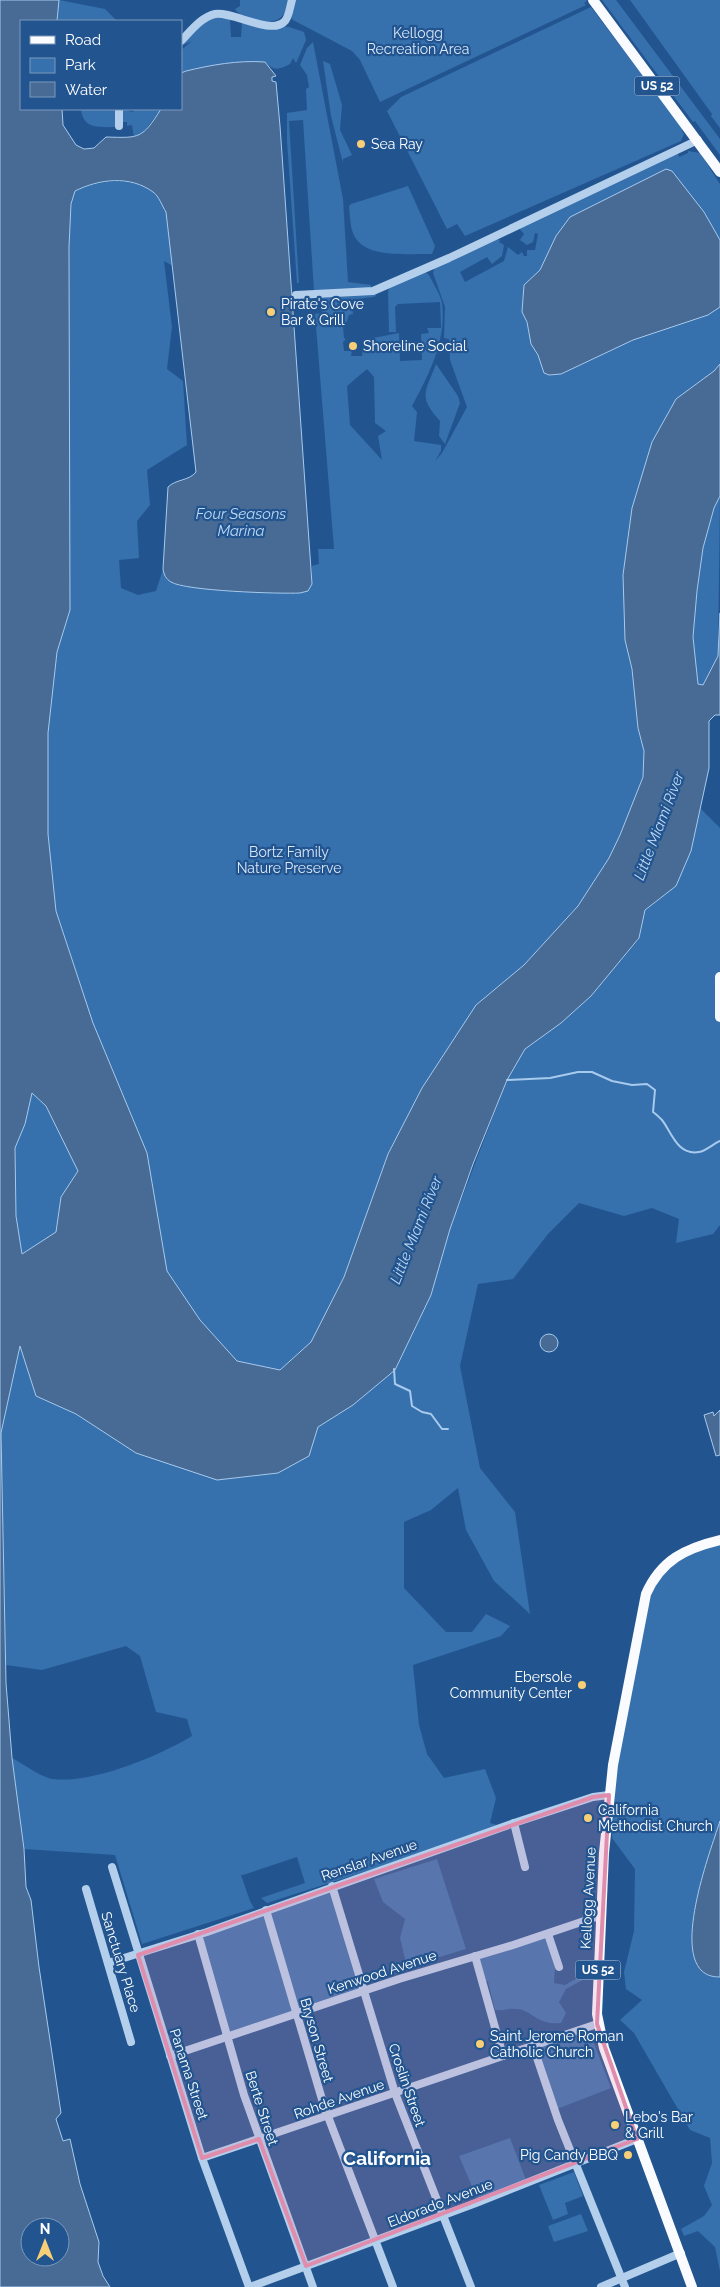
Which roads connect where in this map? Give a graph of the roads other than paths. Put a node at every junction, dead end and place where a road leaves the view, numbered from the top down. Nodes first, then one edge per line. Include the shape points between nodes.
1 (292, 0) edge
2 (593, 0) edge
3 (182, 40) edge
4 (119, 110) edge
5 (119, 126) dead end
6 (698, 140) junction
7 (720, 172) edge
8 (296, 295) dead end
9 (720, 977) edge
10 (720, 1016) edge
11 (720, 1540) edge
12 (609, 1795) junction
13 (514, 1823) junction
14 (112, 1867) dead end
15 (525, 1867) dead end
16 (332, 1886) junction
17 (86, 1889) dead end
18 (266, 1910) junction
19 (602, 1915) junction
20 (198, 1934) junction
21 (548, 1934) junction
22 (138, 1954) junction
23 (475, 1956) junction
24 (108, 1964) junction
25 (559, 1967) dead end
26 (364, 1992) junction
27 (297, 2014) junction
28 (597, 2024) junction
29 (227, 2037) junction
30 (131, 2042) dead end
31 (533, 2046) junction
32 (170, 2056) junction
33 (503, 2056) junction
34 (395, 2093) junction
35 (327, 2116) junction
36 (259, 2139) junction
37 (637, 2139) junction
38 (202, 2158) junction
39 (576, 2163) junction
40 (442, 2215) junction
41 (376, 2240) junction
42 (681, 2253) junction
43 (306, 2266) junction
44 (622, 2278) junction
45 (250, 2287) edge
46 (313, 2287) edge
47 (393, 2287) edge
48 (471, 2287) edge
49 (601, 2287) edge
50 (625, 2287) edge
51 (692, 2287) edge

1 - 3 street via 287,17 279,24 266,25 217,14 205,19
2 - 6 main road, US 52
4 - 5 street
6 - 7 main road, US 52
6 - 8 street via 373,291
9 - 10 main road
11 - 12 main road, Kellogg Avenue / US 52 via 697,1545 678,1554 664,1565 649,1586
12 - 13 street, Renslar Avenue via 593,1797
12 - 19 main road, Kellogg Avenue / US 52
13 - 15 street
13 - 16 street, Renslar Avenue
14 - 22 street, Panama Street
16 - 18 street, Renslar Avenue
16 - 26 street, Croslin Street
17 - 24 street, Sanctuary Place
18 - 20 street, Renslar Avenue
18 - 27 street, Bryson Street
19 - 21 street, Kenwood Avenue
19 - 28 main road, Kellogg Avenue / US 52
20 - 22 street, Renslar Avenue
20 - 29 street, Berte Street
21 - 23 street, Kenwood Avenue
21 - 25 street
22 - 24 street, Renslar Avenue
22 - 32 street, Panama Street
23 - 26 street, Kenwood Avenue
23 - 33 street
24 - 30 street, Sanctuary Place
26 - 27 street, Kenwood Avenue
26 - 34 street, Croslin Street
27 - 29 street, Kenwood Avenue
27 - 35 street, Bryson Street
28 - 31 street, Rohde Avenue
28 - 37 main road, Kellogg Avenue / US 52
29 - 32 street, Kenwood Avenue
29 - 36 street, Berte Street
31 - 33 street, Rohde Avenue
31 - 39 street
32 - 38 street, Panama Street
33 - 34 street, Rohde Avenue
34 - 35 street, Rohde Avenue
34 - 40 street, Croslin Street
35 - 36 street, Rohde Avenue
35 - 41 street, Bryson Street
36 - 38 street, Rohde Avenue
36 - 43 street, Berte Street
37 - 39 street, Eldorado Avenue
37 - 42 main road, Kellogg Avenue / US 52
38 - 45 street, Panama Street
39 - 40 street, Eldorado Avenue
39 - 44 street
40 - 41 street, Eldorado Avenue
40 - 48 street, Croslin Street
41 - 43 street, Eldorado Avenue
41 - 47 street, Bryson Street
42 - 44 street
42 - 51 main road, Kellogg Avenue / US 52
43 - 45 street, Eldorado Avenue
43 - 46 street, Berte Street
44 - 49 street
44 - 50 street

